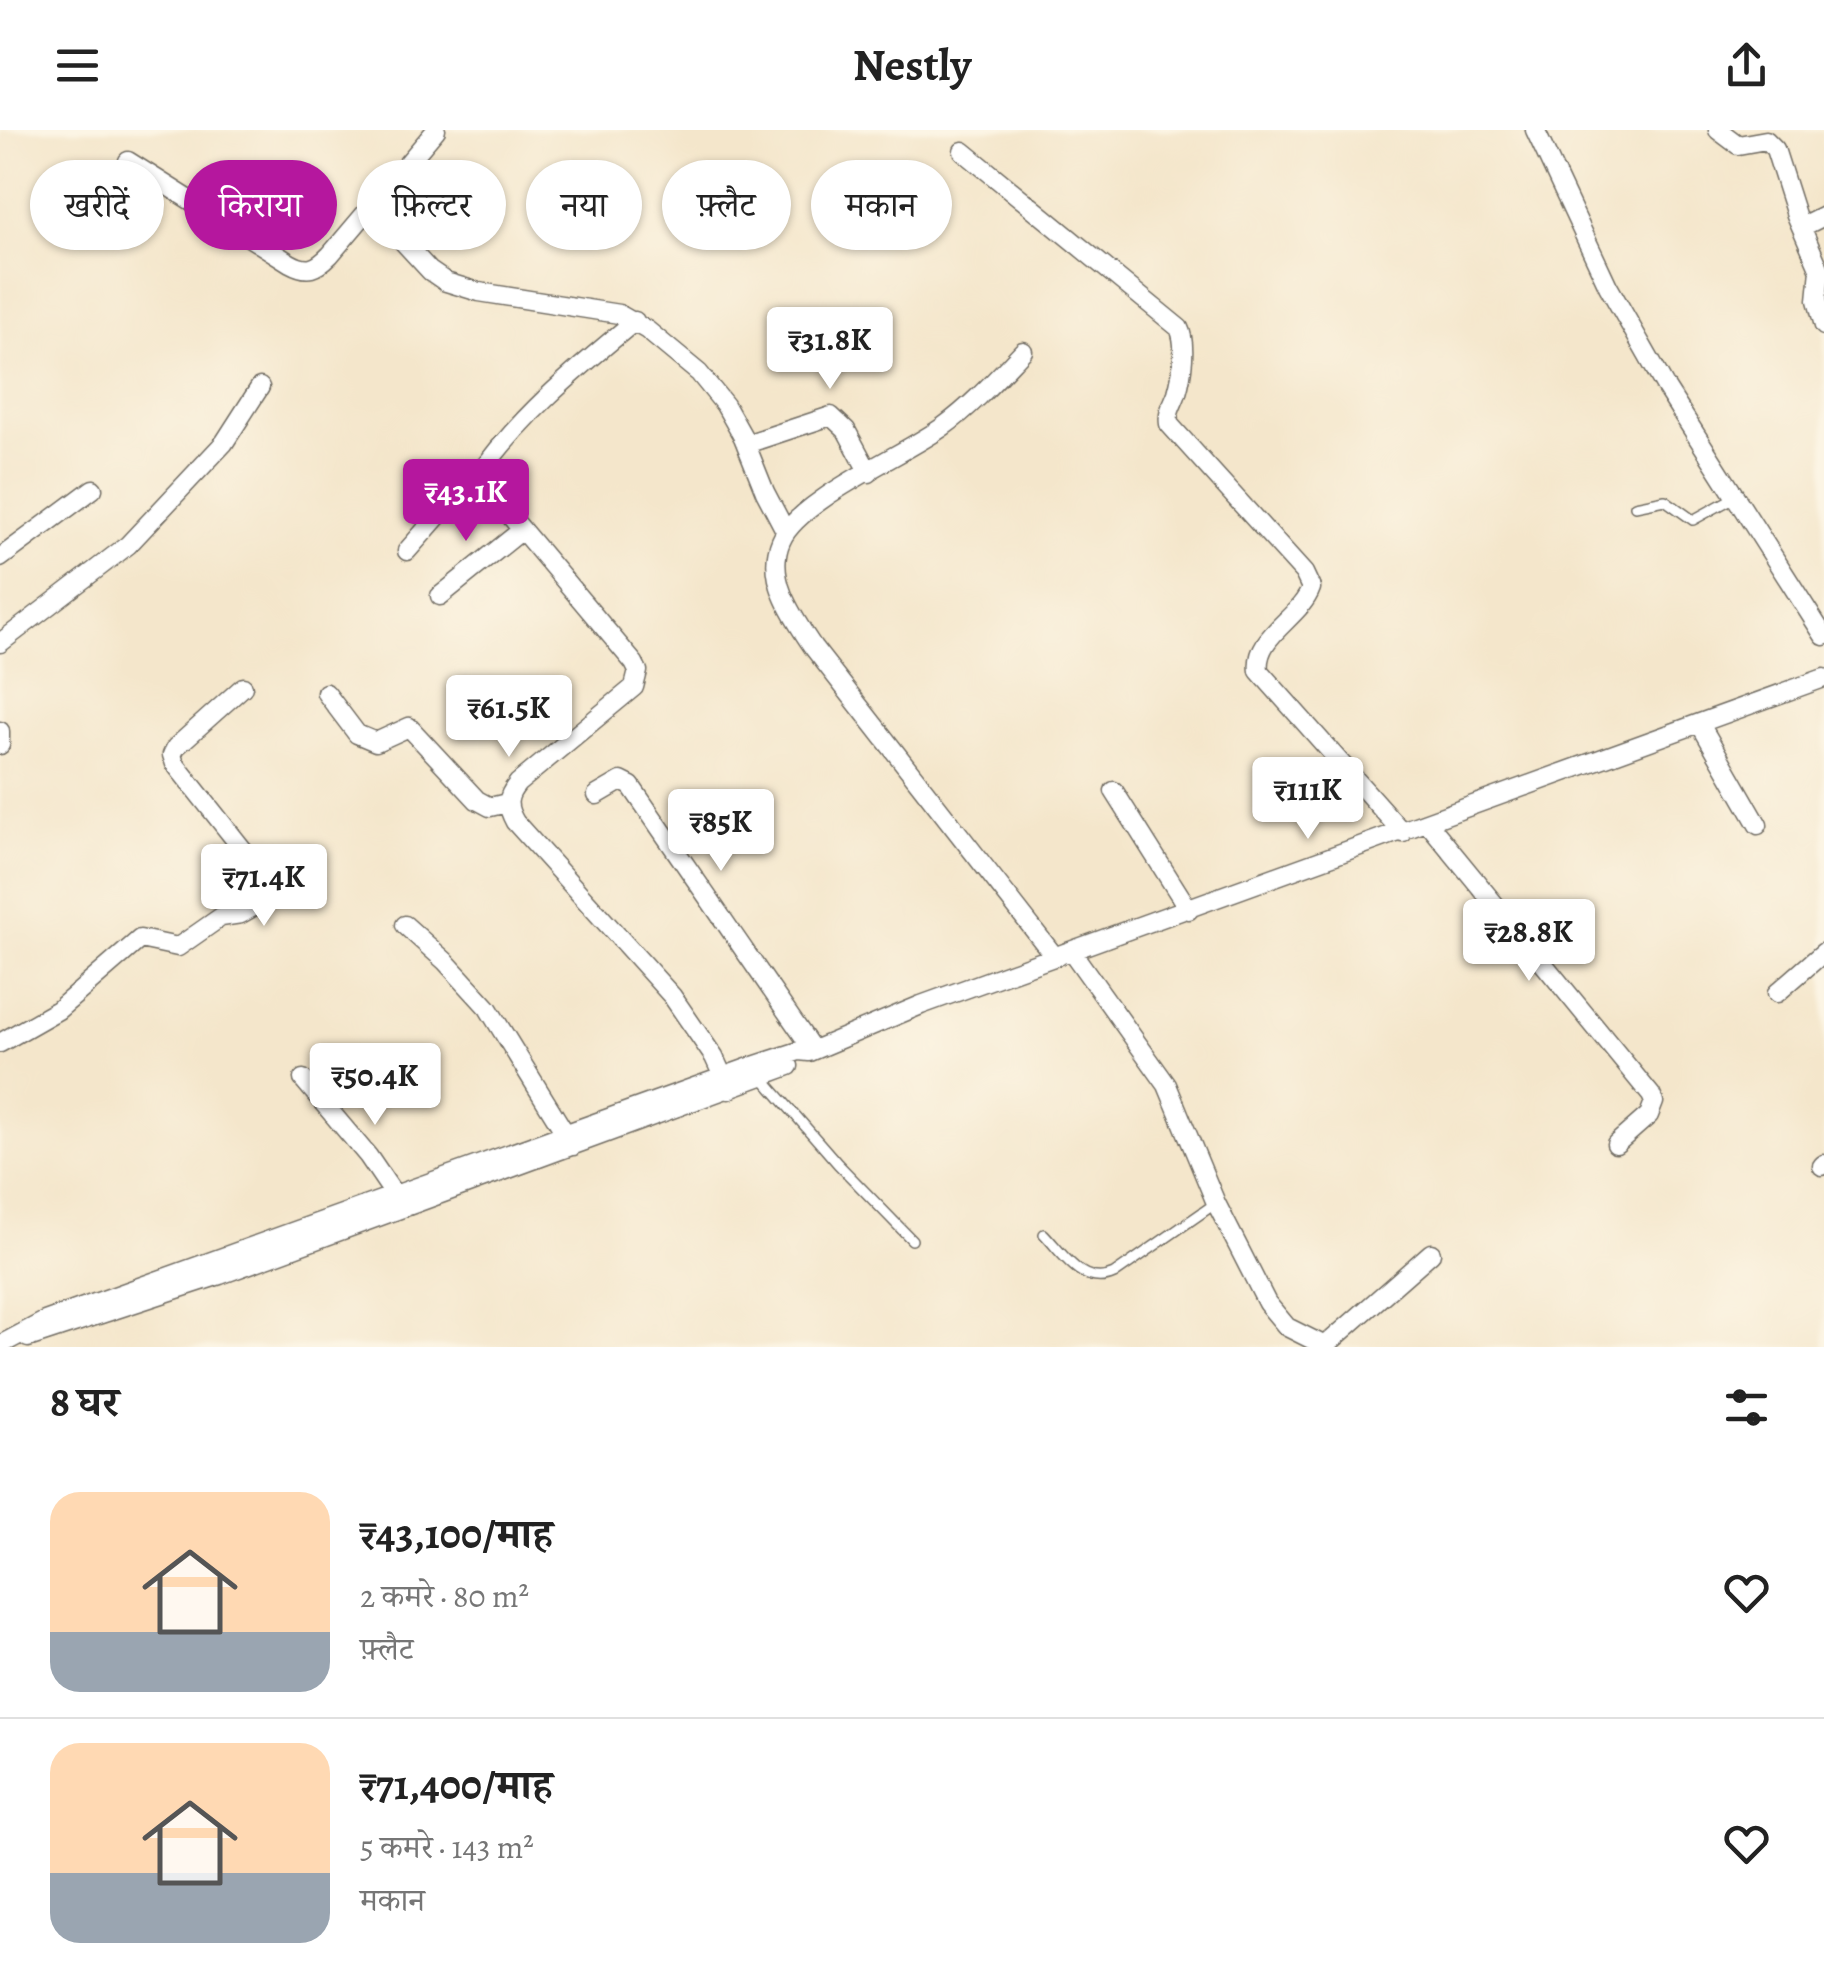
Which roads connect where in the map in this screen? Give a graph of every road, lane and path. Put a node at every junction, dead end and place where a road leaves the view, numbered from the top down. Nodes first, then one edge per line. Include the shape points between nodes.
1 (436, 130) edge
2 (1535, 130) edge
3 (1718, 130) edge
4 (963, 151) dead end
5 (411, 160) edge
6 (164, 183) edge
7 (1824, 216) edge
8 (357, 223) edge
9 (1802, 227) junction
10 (411, 250) edge
11 (635, 321) junction
12 (1824, 326) edge
13 (1023, 351) dead end
14 (260, 387) dead end
15 (746, 444) junction
16 (869, 472) junction
17 (474, 482) junction
18 (93, 489) dead end
19 (1735, 497) junction
20 (1635, 506) dead end
21 (522, 530) junction
22 (786, 532) junction
23 (407, 550) dead end
24 (0, 558) edge
25 (440, 596) dead end
26 (1824, 636) edge
27 (0, 643) edge
28 (1824, 678) edge
29 (243, 687) dead end
30 (326, 693) dead end
31 (1700, 724) junction
32 (0, 732) edge
33 (0, 744) edge
34 (1114, 791) dead end
35 (597, 795) dead end
36 (507, 803) junction
37 (1428, 823) junction
38 (1758, 825) dead end
39 (1404, 833) junction
40 (1188, 910) junction
41 (405, 925) dead end
42 (1824, 952) edge
43 (1064, 955) junction
44 (1777, 992) dead end
45 (0, 1042) edge
46 (811, 1051) junction
47 (762, 1077) junction
48 (303, 1079) dead end
49 (727, 1084) junction
50 (571, 1141) junction
51 (1616, 1144) dead end
52 (399, 1202) junction
53 (1216, 1203) junction
54 (1044, 1234) dead end
55 (912, 1240) dead end
56 (1431, 1254) dead end
57 (5, 1342) edge
58 (1326, 1347) edge

1 - 5 street
2 - 19 street via 1608,286
3 - 9 street via 1738,145 1771,143
4 - 39 street via 1179,328 1183,343 1170,424 1311,588 1264,644 1258,671
6 - 8 street via 303,270 321,264
7 - 9 street
9 - 12 street via 1820,270 1817,300
10 - 11 street via 446,282
11 - 15 street via 700,373
11 - 17 street via 510,434
13 - 16 street via 944,426
14 - 27 street via 224,443 128,545
15 - 16 street via 831,416
15 - 22 street
16 - 22 street
17 - 21 street
17 - 23 street
18 - 24 street
19 - 20 lane via 1696,520 1665,500
19 - 26 street
21 - 25 street
21 - 36 street via 638,676 627,695 518,783
22 - 43 street via 776,568 798,624
28 - 31 street
29 - 45 street via 172,755 272,885 268,898 220,917 178,947 140,939 58,1010
30 - 36 street via 362,738 376,742 409,727 477,800
31 - 37 street
31 - 38 street
32 - 33 street
34 - 40 street
35 - 46 street via 621,781 630,786
36 - 49 street via 515,822 672,996
37 - 39 street
37 - 51 street via 1651,1095 1648,1115
39 - 40 street
40 - 43 street
41 - 50 street via 488,1008
42 - 44 street
43 - 46 street
43 - 53 street via 1166,1085
46 - 47 street
46 - 49 street
47 - 49 street
47 - 55 lane
48 - 52 street
49 - 50 street
50 - 52 street
52 - 57 street via 34,1338
53 - 54 lane via 1098,1280 1082,1274
53 - 58 street via 1275,1316
56 - 58 street

